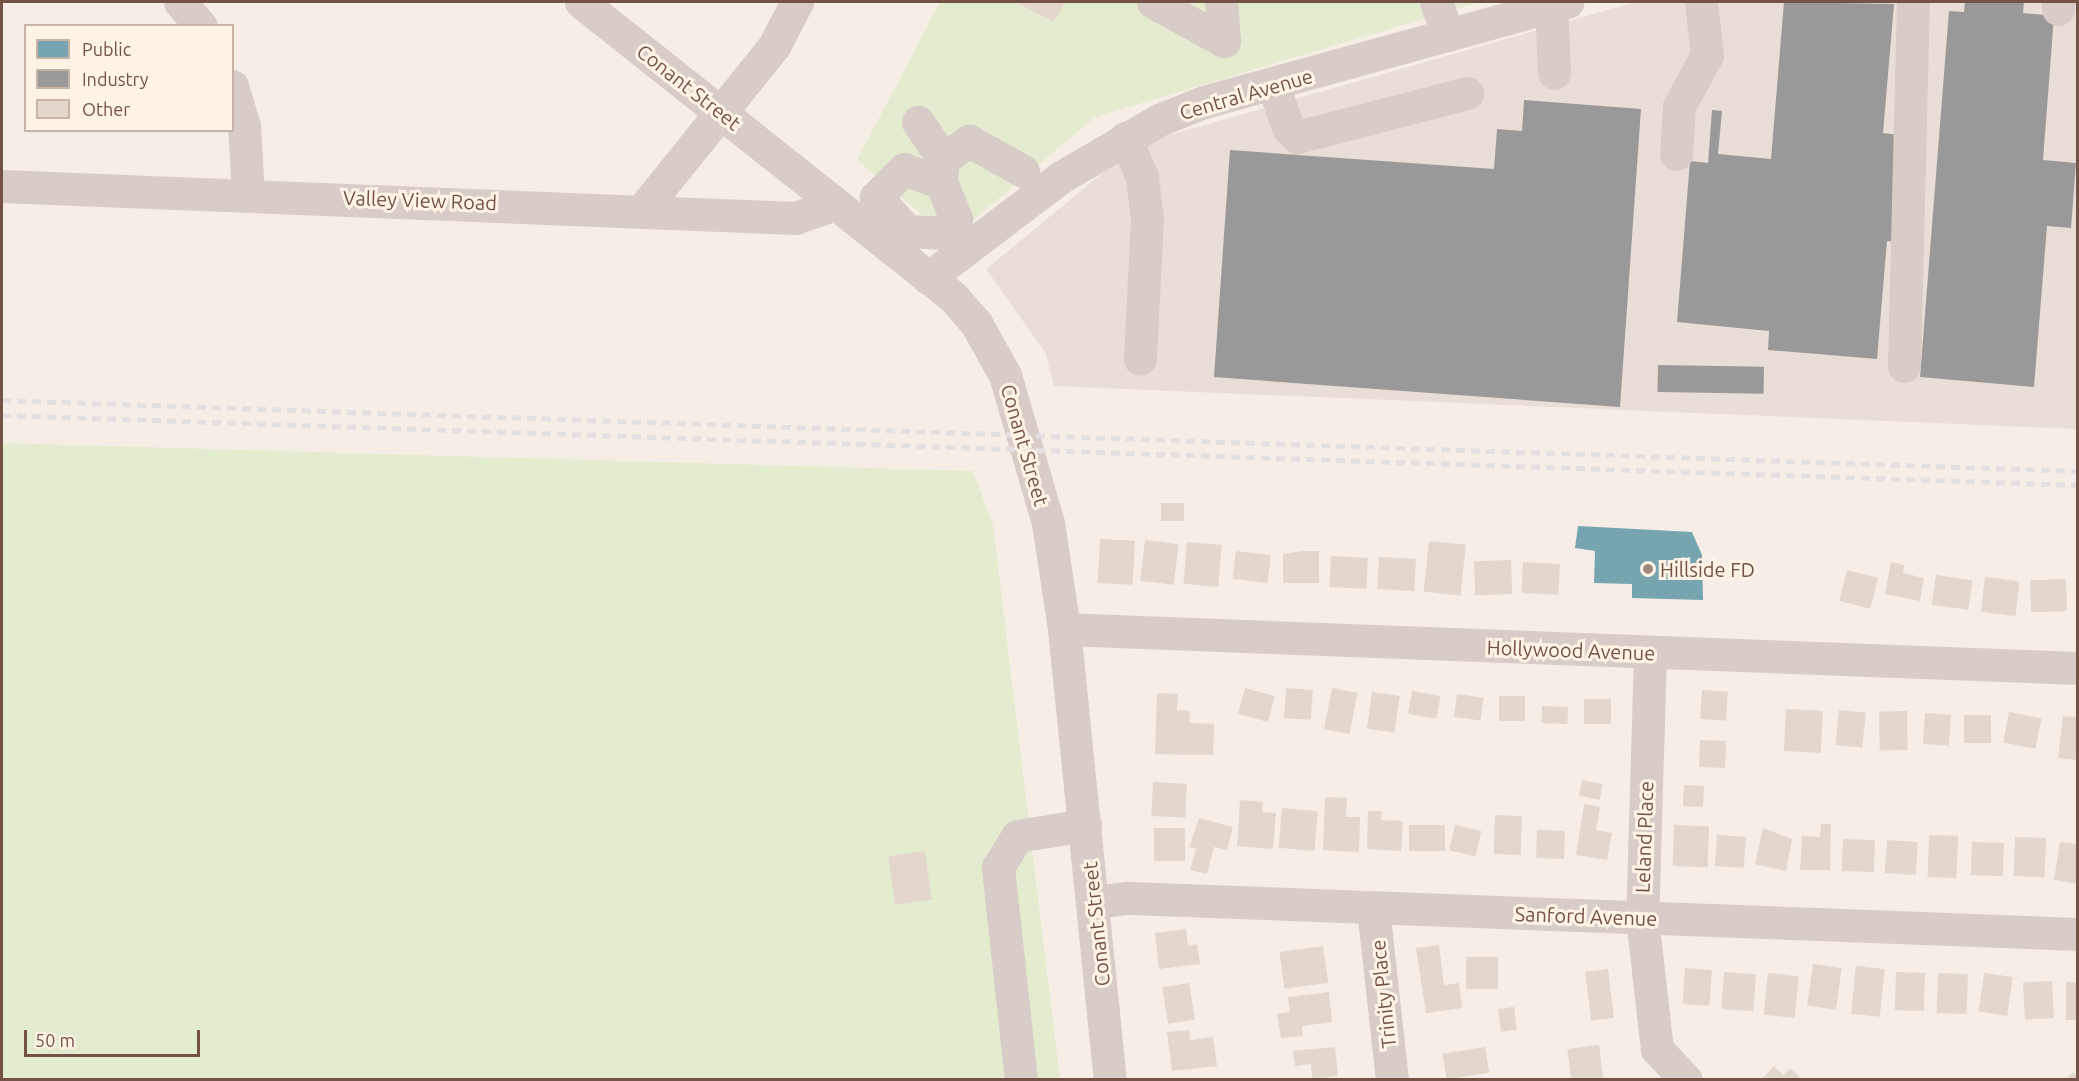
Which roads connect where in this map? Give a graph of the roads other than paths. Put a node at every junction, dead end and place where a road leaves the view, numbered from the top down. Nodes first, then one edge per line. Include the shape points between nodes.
1 (180, 2) edge
2 (581, 2) edge
3 (796, 2) edge
4 (1153, 2) edge
5 (1221, 2) edge
6 (1436, 2) edge
7 (1701, 2) edge
8 (1913, 2) edge
9 (1559, 4) edge
10 (199, 24) edge
11 (1448, 35) junction
12 (1554, 73) dead end
13 (1273, 84) junction
14 (234, 93) edge
15 (1467, 93) dead end
16 (721, 112) junction
17 (918, 122) dead end
18 (1125, 138) junction
19 (1676, 154) dead end
20 (1023, 171) dead end
21 (2, 186) edge
22 (248, 194) junction
23 (836, 204) junction
24 (643, 209) junction
25 (928, 278) junction
26 (1140, 359) dead end
27 (1904, 366) dead end
28 (1064, 629) junction
29 (1650, 654) junction
30 (2078, 668) edge
31 (1085, 825) junction
32 (1095, 902) junction
33 (1374, 908) junction
34 (1642, 918) junction
35 (2078, 934) edge
36 (1021, 1080) edge
37 (1110, 1080) edge
38 (1392, 1080) edge
39 (1686, 1080) edge

1 - 10 street
2 - 16 street, Conant Street
3 - 16 street via 774,46
4 - 5 street via 1224,41
6 - 11 street
7 - 19 street via 1707,55 1679,106
8 - 27 street
9 - 11 street, Central Avenue
9 - 12 street
11 - 13 street, Central Avenue
13 - 15 street via 1288,128 1297,137
13 - 18 street, Central Avenue via 1204,102
14 - 22 street via 244,126
16 - 23 street, Conant Street
16 - 24 street
17 - 20 street via 943,159 969,141
18 - 25 street, Central Avenue via 1061,177
18 - 26 street via 1142,177 1147,219
21 - 22 street, Valley View Road
22 - 24 street, Valley View Road
23 - 24 street, Valley View Road via 795,218
23 - 25 street, Conant Street
25 - 28 street, Conant Street via 976,323 1019,411 1048,523
28 - 29 street, Hollywood Avenue
28 - 31 street, Conant Street
29 - 30 street, Hollywood Avenue
29 - 34 street, Leland Place
31 - 32 street, Conant Street
31 - 36 street via 1017,836 998,867
32 - 33 street, Sanford Avenue via 1130,898
32 - 37 street, Conant Street
33 - 34 street, Sanford Avenue
33 - 38 street, Trinity Place
34 - 35 street, Sanford Avenue
34 - 39 street, Leland Place via 1657,1049

